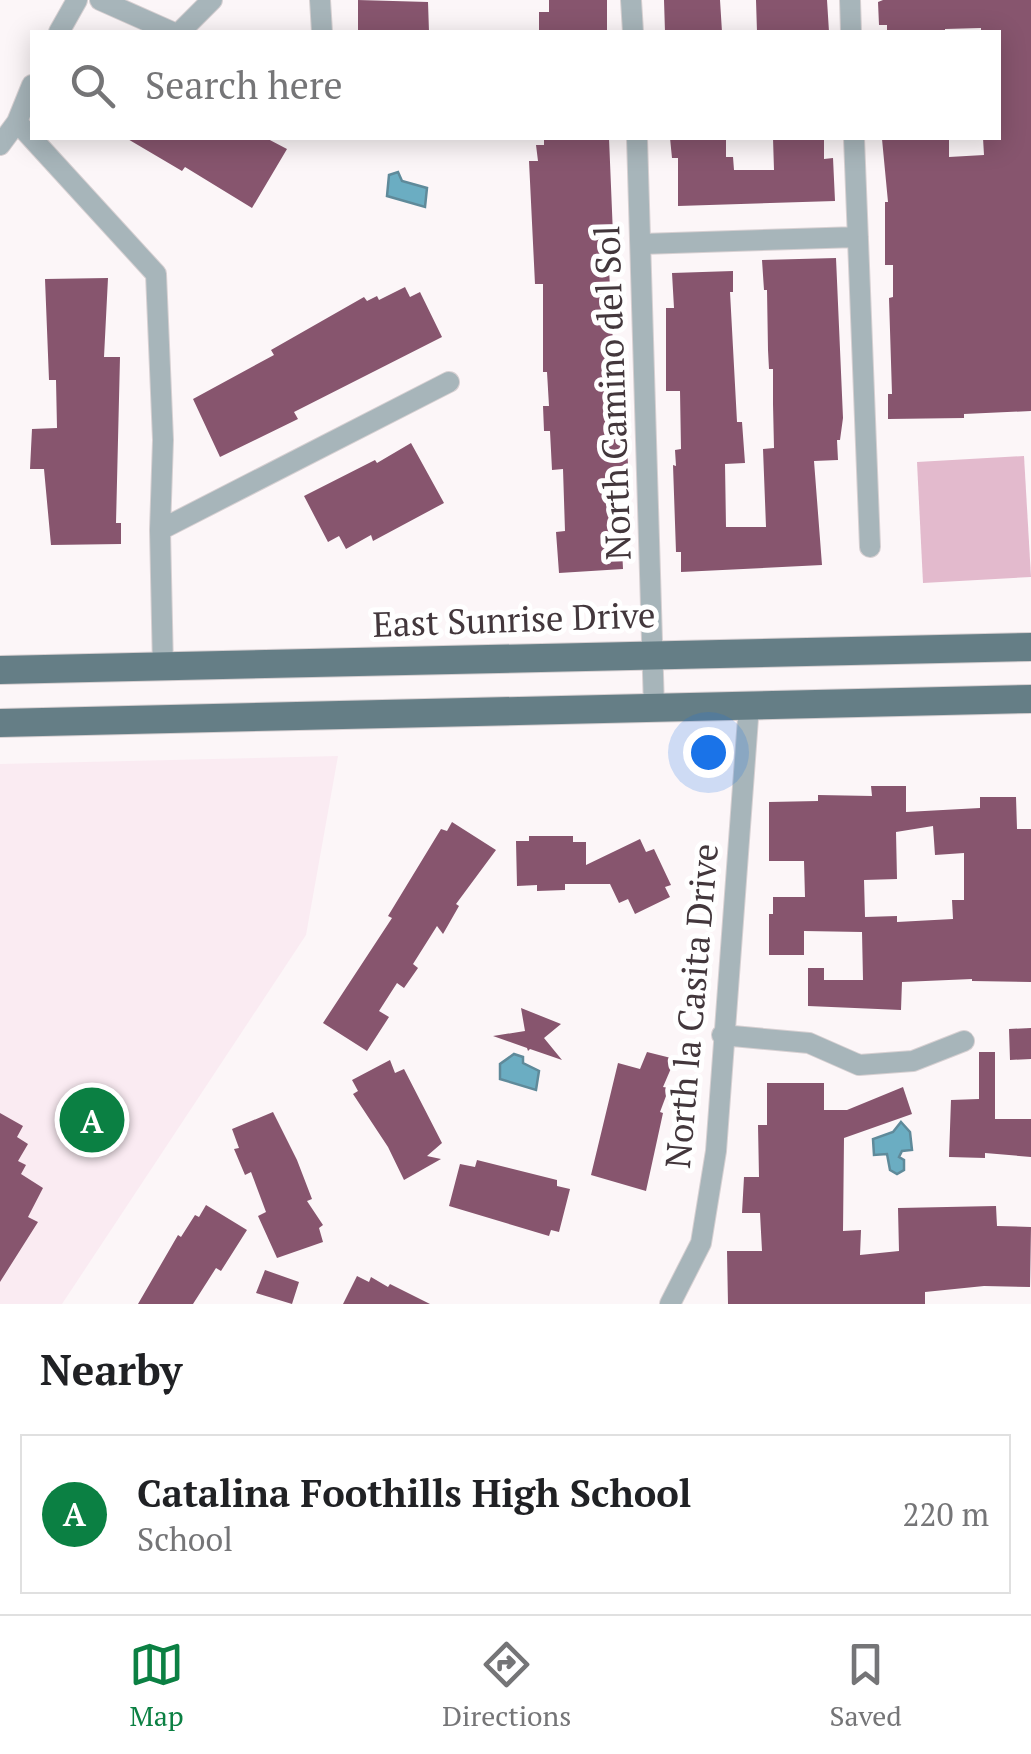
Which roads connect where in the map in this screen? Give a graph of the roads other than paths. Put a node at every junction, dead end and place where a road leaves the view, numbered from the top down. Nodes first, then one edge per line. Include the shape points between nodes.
1 (77, 0) edge
2 (100, 0) edge
3 (212, 0) edge
4 (320, 0) edge
5 (631, 0) edge
6 (850, 0) edge
7 (60, 30) edge
8 (168, 30) edge
9 (182, 30) edge
10 (322, 30) edge
11 (633, 30) edge
12 (851, 30) edge
13 (30, 90) edge
14 (17, 122) junction
15 (30, 136) edge
16 (33, 140) edge
17 (638, 140) edge
18 (854, 140) edge
19 (0, 145) edge
20 (858, 237) junction
21 (642, 244) junction
22 (449, 382) dead end
23 (160, 530) junction
24 (870, 547) dead end
25 (1031, 646) edge
26 (652, 653) junction
27 (163, 668) junction
28 (0, 670) edge
29 (1031, 699) edge
30 (749, 706) junction
31 (654, 708) junction
32 (0, 722) edge
33 (722, 1035) junction
34 (964, 1041) dead end
35 (670, 1304) edge

1 - 7 street
2 - 8 street
3 - 9 street
4 - 10 street
5 - 11 street
6 - 12 street
13 - 14 street
14 - 15 street
14 - 19 street
16 - 23 street via 156,274
17 - 21 street, North Camino del Sol
18 - 20 street
20 - 21 street
20 - 24 street
21 - 26 street, North Camino del Sol
22 - 23 street
23 - 27 street
25 - 26 main road, East Sunrise Drive
26 - 27 main road, East Sunrise Drive
26 - 31 street, North Camino del Sol
27 - 28 main road, East Sunrise Drive
29 - 30 main road
30 - 31 main road
30 - 33 street, North la Casita Drive
31 - 32 main road
33 - 34 street via 809,1043 859,1065 913,1061
33 - 35 street, North la Casita Drive via 716,1151 701,1243

